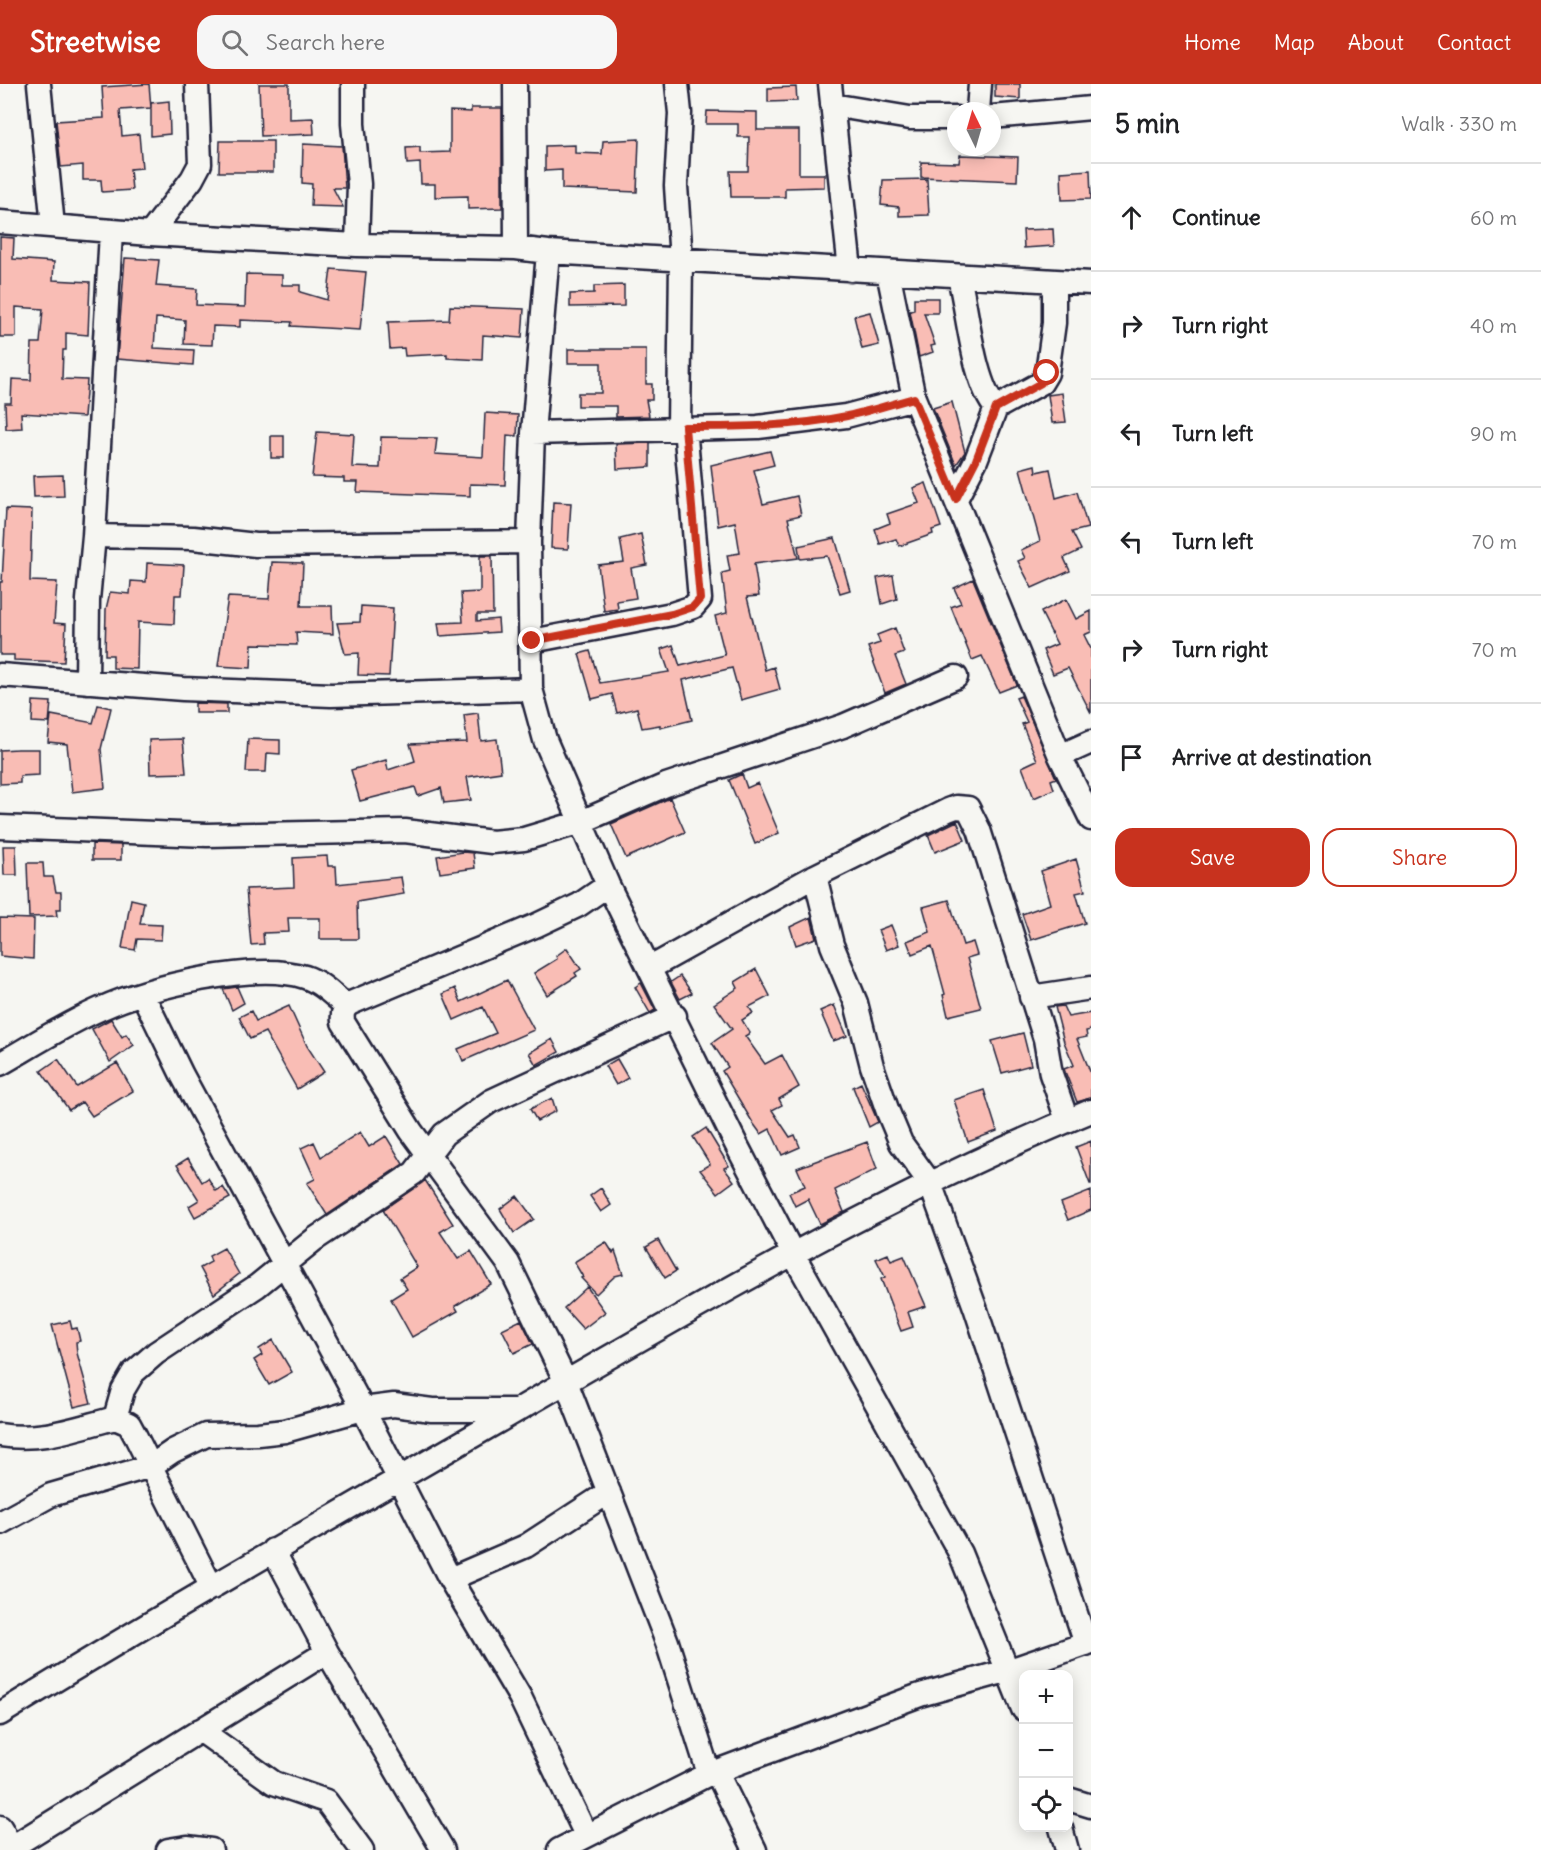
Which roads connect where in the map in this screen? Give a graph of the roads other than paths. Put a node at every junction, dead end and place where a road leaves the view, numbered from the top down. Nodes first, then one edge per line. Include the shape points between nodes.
1 (39, 84) edge
2 (197, 84) edge
3 (353, 84) edge
4 (515, 84) edge
5 (677, 84) edge
6 (980, 84) edge
7 (831, 95) edge
8 (979, 102) edge
9 (1091, 108) edge
10 (1001, 116) edge
11 (947, 118) edge
12 (0, 222) edge
13 (54, 226) junction
14 (111, 232) junction
15 (150, 234) junction
16 (357, 245) junction
17 (516, 248) junction
18 (548, 252) junction
19 (681, 260) junction
20 (850, 270) junction
21 (888, 272) junction
22 (960, 277) junction
23 (1054, 282) junction
24 (1091, 283) edge
25 (914, 398) junction
26 (996, 408) junction
27 (682, 427) junction
28 (533, 433) junction
29 (956, 499) junction
30 (94, 536) junction
31 (529, 542) junction
32 (532, 641) junction
33 (0, 675) edge
34 (956, 677) dead end
35 (87, 682) junction
36 (531, 689) junction
37 (1091, 742) edge
38 (1060, 756) junction
39 (1091, 819) edge
40 (581, 822) junction
41 (0, 827) edge
42 (815, 876) junction
43 (608, 885) junction
44 (650, 968) junction
45 (1091, 988) edge
46 (143, 995) junction
47 (1031, 997) junction
48 (346, 1006) junction
49 (675, 1016) junction
50 (0, 1064) edge
51 (1091, 1111) edge
52 (1067, 1120) junction
53 (429, 1155) junction
54 (930, 1183) junction
55 (792, 1252) junction
56 (282, 1263) junction
57 (566, 1382) junction
58 (363, 1409) junction
59 (517, 1410) junction
60 (115, 1418) junction
61 (0, 1435) edge
62 (151, 1466) junction
63 (399, 1479) junction
64 (609, 1492) junction
65 (0, 1523) edge
66 (273, 1550) junction
67 (450, 1579) junction
68 (212, 1588) junction
69 (1089, 1643) edge
70 (327, 1652) junction
71 (1010, 1670) junction
72 (1019, 1696) edge
73 (0, 1714) edge
74 (200, 1730) junction
75 (712, 1772) junction
76 (0, 1827) edge
77 (1062, 1832) edge
78 (586, 1835) junction
79 (21, 1845) edge
80 (168, 1850) edge
81 (211, 1850) edge
82 (362, 1850) edge
83 (443, 1850) edge
84 (559, 1850) edge
85 (755, 1850) edge
86 (1067, 1850) edge

1 - 13 street
2 - 15 street via 200,165
3 - 16 street via 359,184
4 - 17 street
5 - 19 street via 680,113 676,186
6 - 8 street
7 - 11 street via 910,118
7 - 20 street
9 - 10 street
12 - 13 street
13 - 14 street
14 - 15 street
14 - 30 street
15 - 16 street
16 - 17 street
17 - 18 street
18 - 19 street
18 - 28 street
19 - 20 street
19 - 27 street
20 - 21 street
21 - 22 street
21 - 25 street
22 - 23 street
22 - 26 street via 975,356 988,399
23 - 24 street
23 - 26 street via 1054,323 1047,373 1041,383
25 - 27 street via 812,421 758,427
25 - 29 street
26 - 29 street
27 - 28 street
27 - 32 street via 700,599 693,607 672,614
28 - 31 street
29 - 38 street
30 - 31 street via 193,538 256,545
30 - 35 street
31 - 32 street
32 - 36 street
33 - 35 street
34 - 40 street via 843,726 666,784
35 - 36 street via 331,695
36 - 40 street via 545,740
37 - 38 street
38 - 39 street
40 - 41 street via 524,839 492,842 405,831 207,835
40 - 43 street
42 - 44 street
42 - 47 street via 948,810 968,808 983,840
42 - 54 street via 832,945 856,1003 888,1112 901,1143
43 - 44 street
43 - 48 street via 579,905 537,925
44 - 49 street
45 - 47 street
46 - 48 street via 224,974 262,970 318,982
46 - 50 street via 100,1009
46 - 56 street
47 - 52 street
48 - 53 street via 343,1022
49 - 53 street via 491,1101 444,1134
49 - 55 street
51 - 52 street
52 - 54 street
53 - 56 street via 414,1173
53 - 57 street via 508,1263
54 - 55 street
54 - 69 street
55 - 57 street
55 - 71 street via 960,1553
56 - 58 street
56 - 60 street via 257,1286 156,1353 133,1373
57 - 59 street
57 - 64 street
58 - 59 street via 393,1405 432,1410
58 - 62 street via 285,1431 206,1435
58 - 63 street
59 - 63 street
60 - 61 street via 46,1437
60 - 62 street via 129,1424
62 - 65 street via 51,1495
62 - 68 street
63 - 66 street
63 - 67 street
64 - 67 street via 526,1546
64 - 75 street
66 - 68 street
66 - 70 street
67 - 78 street via 520,1697
68 - 73 street
69 - 71 street
70 - 74 street
70 - 83 street
71 - 72 street
71 - 75 street via 920,1695
74 - 79 street
74 - 82 street via 274,1784 326,1801
75 - 78 street
75 - 85 street
76 - 79 street
77 - 86 street
78 - 84 street
80 - 81 street

